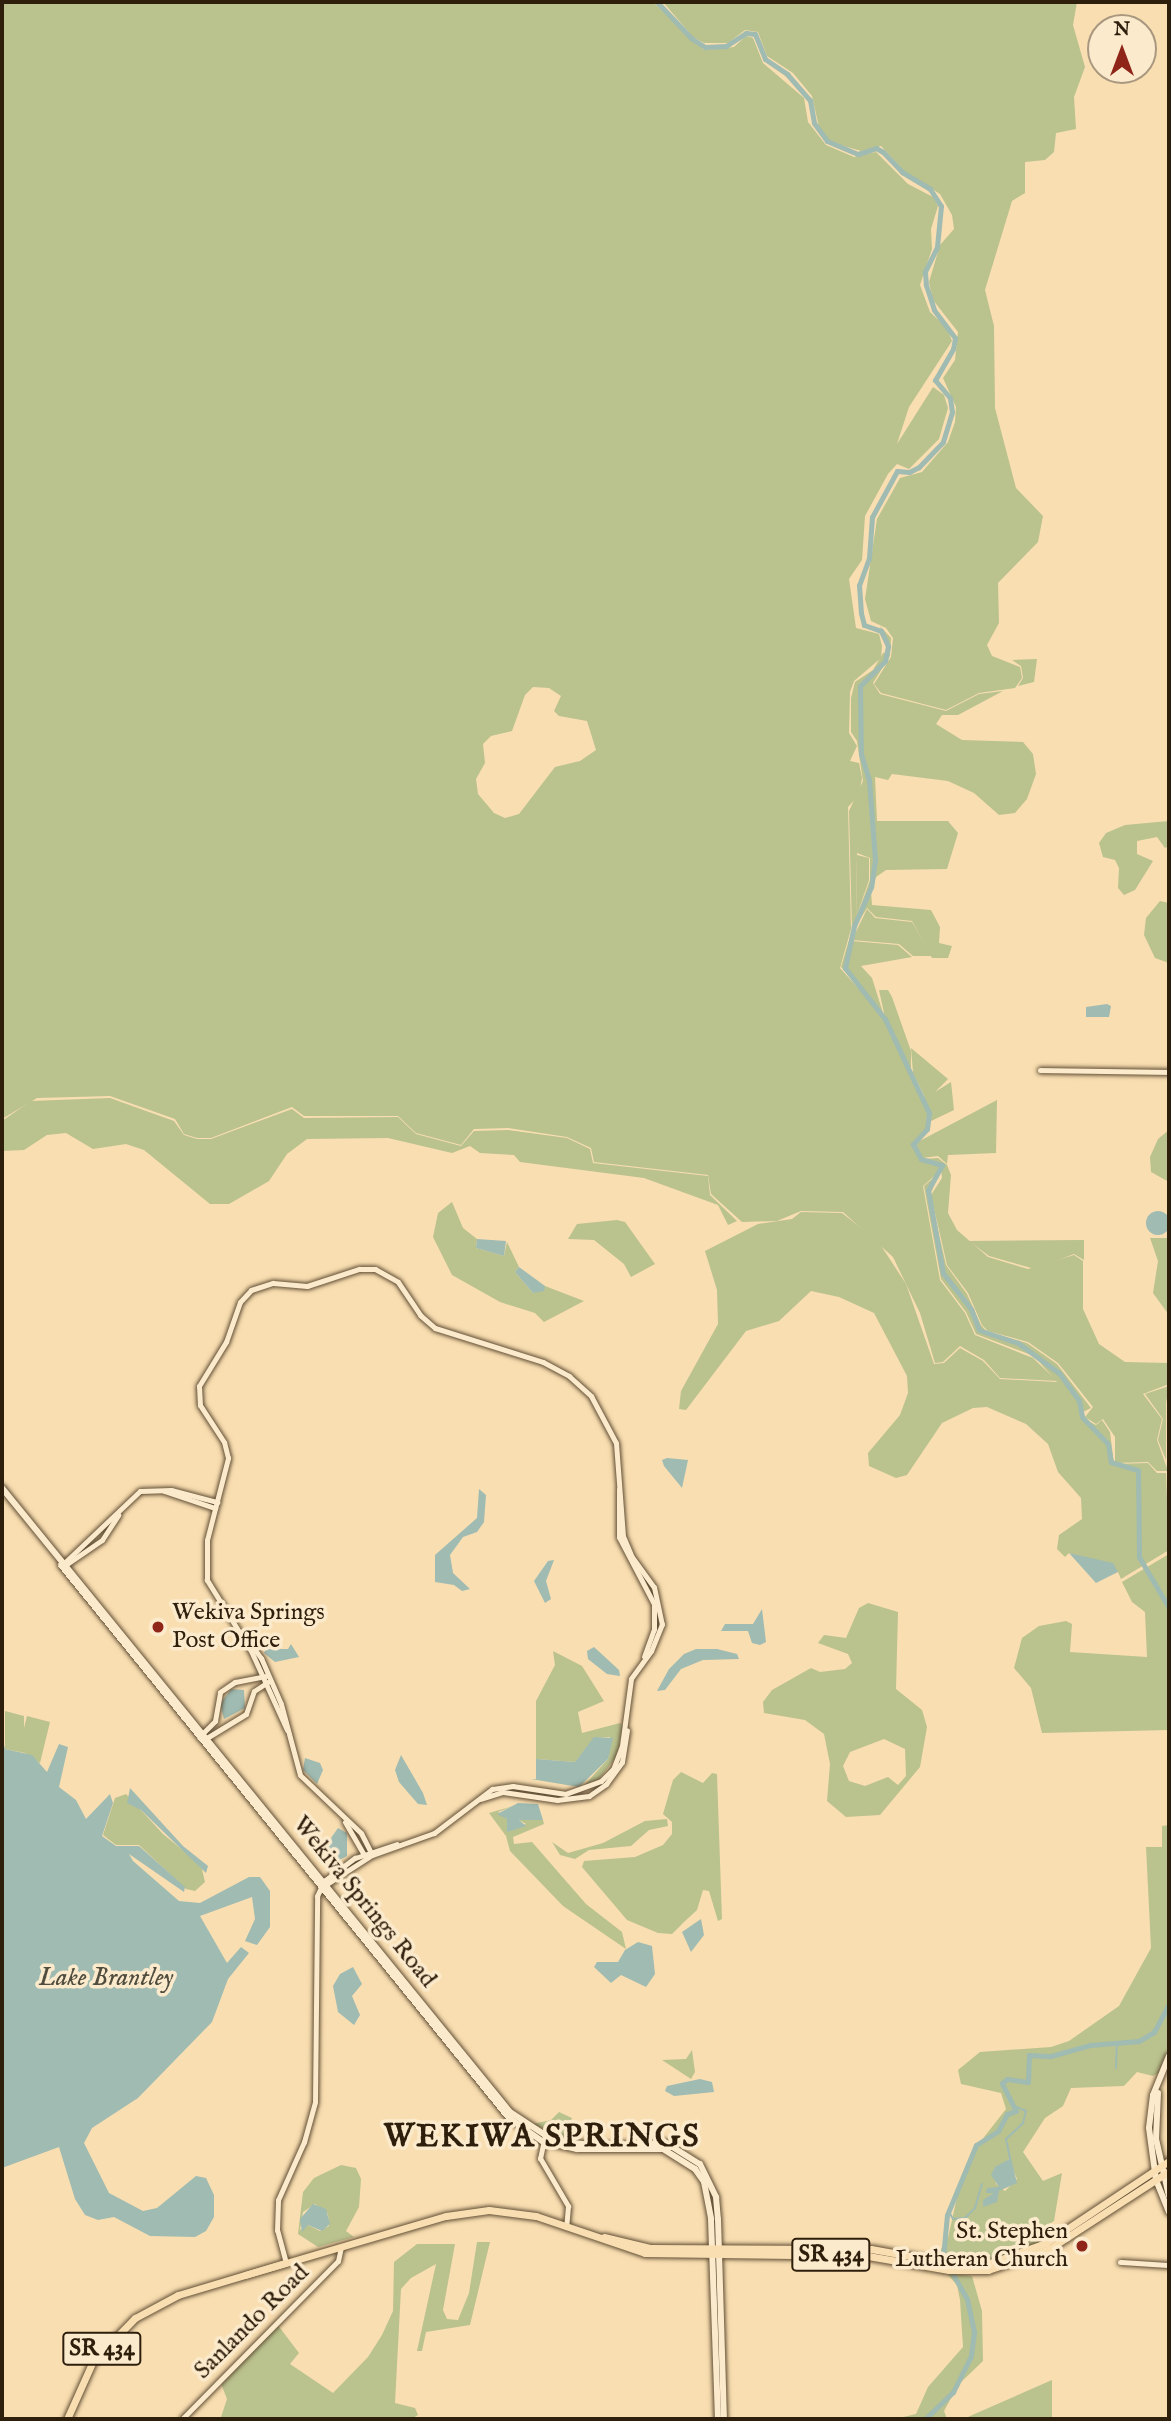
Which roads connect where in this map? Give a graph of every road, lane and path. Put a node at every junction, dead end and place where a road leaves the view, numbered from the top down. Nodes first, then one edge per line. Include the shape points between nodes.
1 (1040, 1070) dead end
2 (1169, 1072) edge
3 (2, 1491) edge
4 (216, 1505) junction
5 (120, 1509) junction
6 (96, 1535) junction
7 (94, 1547) junction
8 (68, 1566) junction
9 (95, 1604) junction
10 (267, 1679) junction
11 (203, 1737) junction
12 (368, 1854) junction
13 (313, 1879) junction
14 (334, 1880) junction
15 (324, 1885) junction
16 (334, 1893) junction
17 (317, 1896) junction
18 (352, 1927) junction
19 (376, 1946) junction
20 (1169, 2056) edge
21 (543, 2138) junction
22 (1169, 2161) edge
23 (1160, 2173) edge
24 (1169, 2196) edge
25 (1169, 2212) edge
26 (566, 2227) junction
27 (341, 2246) junction
28 (657, 2248) junction
29 (328, 2250) junction
30 (715, 2252) junction
31 (645, 2253) junction
32 (338, 2261) junction
33 (1120, 2262) dead end
34 (286, 2263) junction
35 (1169, 2265) edge
36 (953, 2267) junction
37 (66, 2419) edge
38 (182, 2419) edge
39 (719, 2419) edge
40 (724, 2419) edge

1 - 2 street
3 - 8 main road, Wekiva Springs Road
4 - 5 street via 158,1489 134,1494
4 - 10 street via 206,1550 207,1580
4 - 12 street via 227,1450 200,1405 199,1386 226,1342 240,1302 261,1285 307,1286 365,1268 398,1282 420,1315 439,1331 543,1362 580,1384 611,1429 625,1543 654,1587 662,1610 658,1638 629,1686 628,1740 622,1762 596,1792 567,1800 503,1792 474,1802 434,1833
5 - 6 street
5 - 7 street via 113,1528
6 - 7 street
6 - 8 street
7 - 8 street
8 - 9 main road, Wekiva Springs Road
8 - 9 main road, Wekiva Springs Road
9 - 11 main road, Wekiva Springs Road
10 - 11 street via 254,1691 246,1714
10 - 11 street via 235,1682 219,1692 215,1721
10 - 12 street via 300,1775 361,1833
11 - 13 main road, Wekiva Springs Road
11 - 15 main road, Wekiva Springs Road
12 - 14 street
12 - 15 street
13 - 15 main road, Wekiva Springs Road
13 - 17 main road
14 - 15 street
14 - 16 main road
15 - 16 main road, Wekiva Springs Road
15 - 17 street
15 - 18 main road, Wekiva Springs Road
16 - 19 main road, Wekiva Springs Road
17 - 34 street via 316,2090 306,2137 278,2200 277,2230
18 - 19 main road
18 - 21 main road, Wekiva Springs Road via 509,2118
19 - 21 main road, Wekiva Springs Road via 510,2112
20 - 23 main road via 1161,2077 1155,2129
21 - 26 street via 540,2158 568,2206
21 - 30 main road, Wekiva Springs Road via 601,2146 658,2142 683,2151 700,2164 711,2182
22 - 23 main road
23 - 24 main road
23 - 25 main road
23 - 36 main road via 1036,2248
23 - 36 main road via 1031,2259 996,2269
26 - 27 main road, SR 434 via 520,2213 472,2211
26 - 28 main road, SR 434
26 - 31 main road, SR 434
27 - 29 main road, SR 434
27 - 32 street, Sanlando Road
28 - 30 main road, SR 434
28 - 31 main road
29 - 32 street
29 - 34 main road, SR 434
30 - 31 main road, SR 434
30 - 36 main road, SR 434 via 860,2255
30 - 39 main road
30 - 40 main road
32 - 38 street, Sanlando Road
33 - 35 street
34 - 37 main road, SR 434 via 166,2300 126,2325 88,2368

